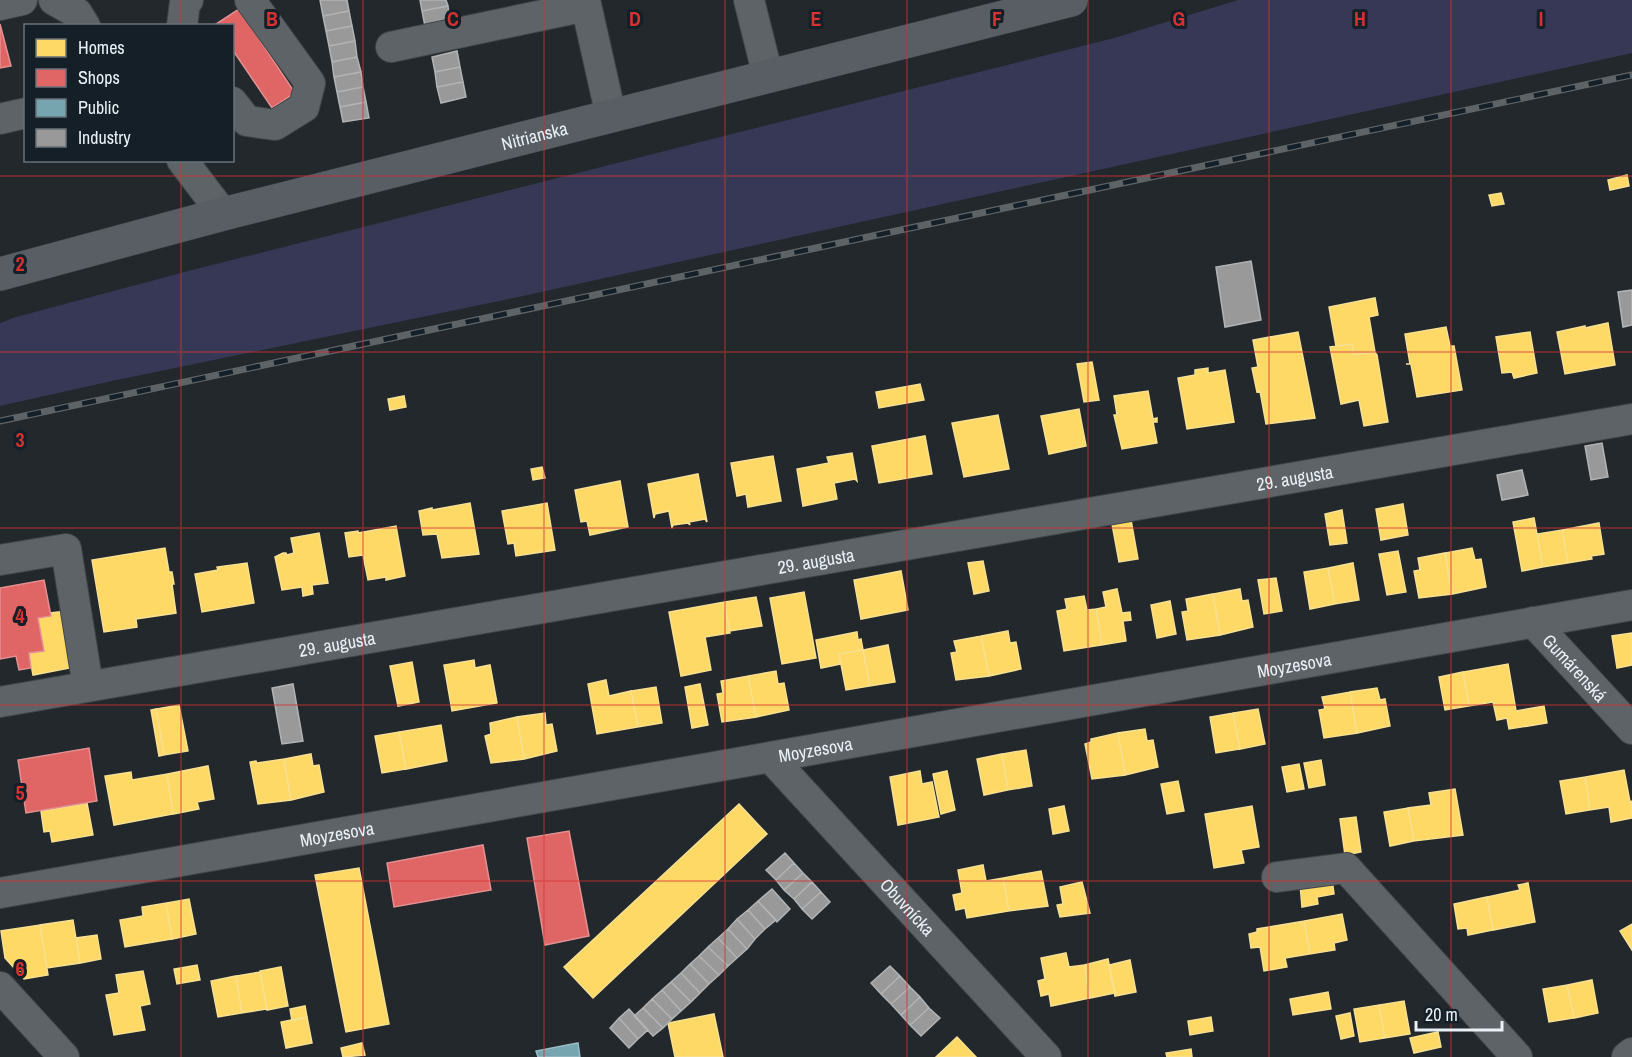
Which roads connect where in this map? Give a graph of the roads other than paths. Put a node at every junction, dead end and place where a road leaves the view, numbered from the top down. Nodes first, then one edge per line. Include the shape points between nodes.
1 (22, 0) edge
2 (54, 0) edge
3 (188, 0) edge
4 (250, 0) edge
5 (749, 0) edge
6 (1071, 0) edge
7 (585, 3) edge
8 (0, 5) edge
9 (84, 24) edge
10 (182, 24) edge
11 (391, 47) dead end
12 (768, 76) junction
13 (234, 105) edge
14 (24, 113) edge
15 (611, 116) junction
16 (0, 119) edge
17 (184, 162) edge
18 (223, 214) junction
19 (0, 274) edge
20 (1632, 419) edge
21 (0, 560) edge
22 (1632, 604) edge
23 (1533, 622) junction
24 (88, 686) junction
25 (0, 702) edge
26 (1627, 717) edge
27 (771, 758) junction
28 (1277, 877) dead end
29 (0, 893) edge
30 (0, 987) edge
31 (1632, 1053) edge
32 (64, 1057) edge
33 (1046, 1057) edge
34 (1517, 1057) edge
35 (1627, 1057) edge

1 - 8 street
2 - 9 street via 77,13
3 - 10 street
4 - 13 street via 310,83 304,107 274,125 247,121
5 - 12 street
6 - 12 main road, Nitrianska
7 - 11 street
7 - 15 street
12 - 15 main road, Nitrianska
14 - 16 street
15 - 18 main road, Nitrianska
17 - 18 street
18 - 19 main road, Nitrianska
20 - 24 street, 29. augusta
21 - 24 street via 66,549
22 - 23 street, Moyzesova
23 - 26 street, Gumárenská
23 - 27 street, Moyzesova
24 - 25 street, 29. augusta
27 - 29 street, Moyzesova
27 - 33 street, Obuvnícka
28 - 34 street via 1346,868
30 - 32 street
31 - 35 street

